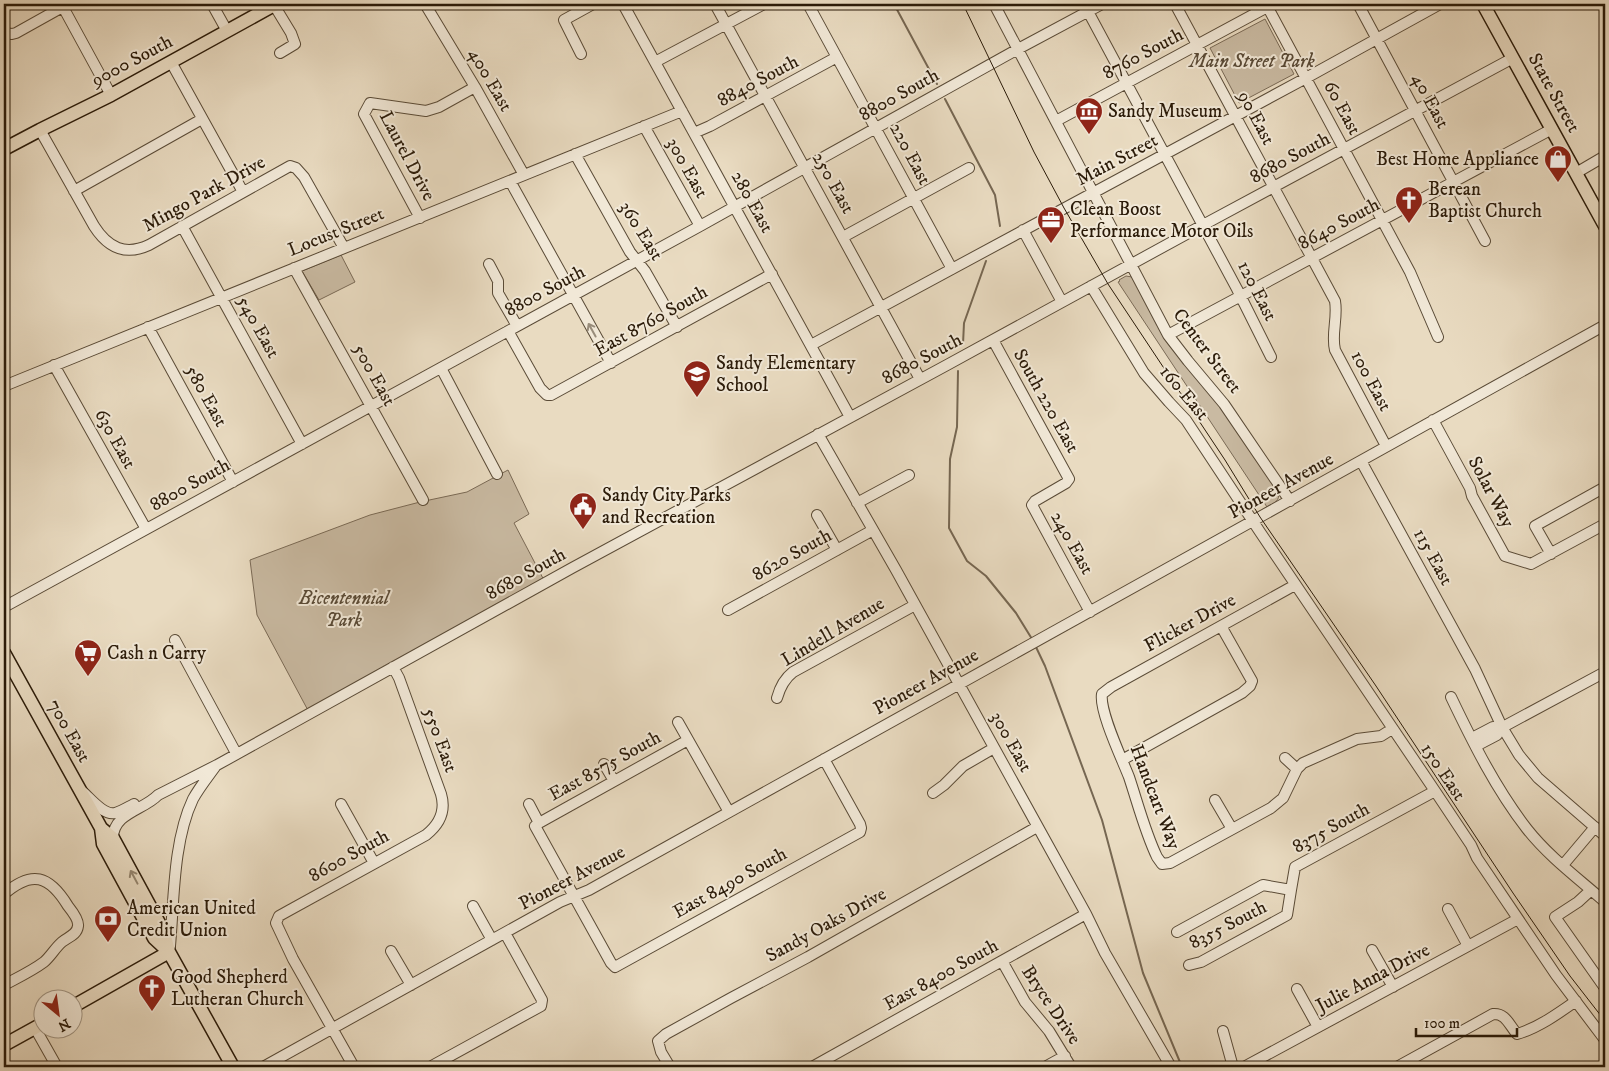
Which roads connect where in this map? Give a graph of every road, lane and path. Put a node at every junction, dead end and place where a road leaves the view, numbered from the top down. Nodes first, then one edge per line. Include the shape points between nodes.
1 (212, 4) edge
2 (275, 4) edge
3 (425, 4) edge
4 (593, 4) edge
5 (623, 4) edge
6 (715, 4) edge
7 (764, 4) edge
8 (808, 4) edge
9 (994, 4) edge
10 (1102, 4) edge
11 (1175, 4) edge
12 (1358, 4) edge
13 (1440, 4) edge
14 (1483, 4) edge
15 (66, 5) edge
16 (1269, 5) edge
17 (1086, 8) edge
18 (726, 24) junction
19 (227, 31) junction
20 (5, 34) edge
21 (1377, 39) junction
22 (1197, 45) junction
23 (1018, 49) junction
24 (280, 53) dead end
25 (581, 54) dead end
26 (837, 57) junction
27 (1513, 58) junction
28 (170, 62) junction
29 (655, 62) junction
30 (1306, 78) junction
31 (1126, 83) junction
32 (475, 87) junction
33 (111, 95) junction
34 (766, 96) junction
35 (682, 111) junction
36 (1415, 111) junction
37 (1235, 116) junction
38 (202, 119) junction
39 (1056, 121) junction
40 (644, 126) junction
41 (875, 128) junction
42 (1552, 129) junction
43 (40, 130) junction
44 (694, 133) junction
45 (1344, 149) junction
46 (4, 150) edge
47 (575, 154) junction
48 (1164, 154) junction
49 (1605, 156) edge
50 (805, 167) junction
51 (969, 168) dead end
52 (1576, 173) junction
53 (524, 175) junction
54 (510, 181) junction
55 (1453, 182) junction
56 (1273, 187) junction
57 (74, 191) junction
58 (244, 192) junction
59 (1093, 192) junction
60 (914, 198) junction
61 (735, 207) junction
62 (420, 218) junction
63 (1382, 220) junction
64 (1203, 225) junction
65 (182, 226) junction
66 (700, 226) junction
67 (1605, 226) edge
68 (1023, 230) junction
69 (843, 237) junction
70 (1485, 241) dead end
71 (344, 248) junction
72 (1312, 258) junction
73 (636, 262) junction
74 (489, 264) dead end
75 (1131, 264) junction
76 (294, 268) junction
77 (952, 269) junction
78 (772, 274) junction
79 (1092, 286) junction
80 (573, 296) junction
81 (1240, 296) junction
82 (222, 297) junction
83 (1334, 301) joint
84 (1062, 302) junction
85 (882, 307) junction
86 (1605, 325) edge
87 (148, 326) junction
88 (677, 327) junction
89 (512, 329) junction
90 (1168, 335) junction
91 (1438, 337) dead end
92 (993, 340) junction
93 (811, 345) junction
94 (1271, 357) dead end
95 (611, 363) junction
96 (54, 365) junction
97 (441, 368) junction
98 (920, 379) junction
99 (4, 386) edge
100 (371, 406) junction
101 (850, 417) junction
102 (1433, 420) junction
103 (818, 434) junction
104 (302, 444) junction
105 (1386, 446) junction
106 (1361, 461) junction
107 (497, 474) dead end
108 (909, 475) dead end
109 (1069, 478) joint
110 (233, 482) junction
111 (1605, 487) edge
112 (423, 500) dead end
113 (1290, 501) junction
114 (858, 503) junction
115 (818, 515) dead end
116 (1253, 521) junction
117 (1605, 524) edge
118 (146, 529) junction
119 (873, 530) junction
120 (837, 550) junction
121 (1551, 554) junction
122 (1295, 585) junction
123 (915, 604) junction
124 (4, 607) edge
125 (728, 610) dead end
126 (1090, 612) junction
127 (1221, 626) junction
128 (175, 640) dead end
129 (4, 653) edge
130 (393, 667) junction
131 (1605, 672) edge
132 (959, 684) junction
133 (1102, 694) joint
134 (1451, 697) dead end
135 (777, 698) dead end
136 (678, 722) dead end
137 (1502, 728) junction
138 (1392, 729) junction
139 (688, 740) junction
140 (1474, 742) junction
141 (994, 748) junction
142 (236, 753) junction
143 (1285, 758) dead end
144 (824, 759) junction
145 (1122, 760) junction
146 (604, 764) dead end
147 (217, 765) junction
148 (1297, 769) junction
149 (614, 781) junction
150 (79, 789) junction
151 (1435, 791) junction
152 (933, 793) dead end
153 (158, 796) junction
154 (1215, 800) dead end
155 (341, 804) dead end
156 (529, 804) dead end
157 (729, 812) junction
158 (539, 823) junction
159 (436, 826) joint
160 (1037, 827) junction
161 (1595, 827) junction
162 (101, 828) junction
163 (1232, 829) junction
164 (1605, 836) edge
165 (113, 838) junction
166 (374, 864) junction
167 (1563, 865) junction
168 (1291, 890) junction
169 (1591, 890) junction
170 (4, 894) edge
171 (574, 896) junction
172 (1605, 902) edge
173 (473, 906) dead end
174 (1448, 909) dead end
175 (1086, 914) junction
176 (1518, 919) junction
177 (1177, 932) dead end
178 (505, 933) junction
179 (492, 940) junction
180 (1468, 946) junction
181 (1372, 950) dead end
182 (391, 951) dead end
183 (169, 952) junction
184 (1002, 961) junction
185 (1189, 965) dead end
186 (4, 985) edge
187 (411, 985) junction
188 (1393, 987) junction
189 (1605, 988) edge
190 (1297, 989) dead end
191 (82, 1001) edge
192 (1576, 1001) junction
193 (1318, 1027) junction
194 (332, 1029) junction
195 (32, 1030) edge
196 (1223, 1031) dead end
197 (44, 1038) edge
198 (1605, 1040) edge
199 (4, 1045) edge
200 (1064, 1056) junction
201 (57, 1067) edge
202 (233, 1067) edge
203 (263, 1067) edge
204 (354, 1067) edge
205 (430, 1067) edge
206 (670, 1067) edge
207 (812, 1067) edge
208 (1045, 1067) edge
209 (1070, 1067) edge
210 (1171, 1067) edge
211 (1233, 1067) edge
212 (1244, 1067) edge
213 (1397, 1067) edge

1 - 19 street
2 - 19 main road, 9000 South
2 - 24 street via 294,44
3 - 32 street, 400 East
4 - 25 street via 564,20
5 - 29 street, 280 East
6 - 18 street, 250 East
7 - 18 street
8 - 26 street, 220 East
9 - 23 street, Center Street
10 - 17 street, 8800 South
11 - 22 street, 90 East
12 - 21 street, 40 East
13 - 21 street, Main Street
14 - 27 main road, State Street
15 - 20 street via 16,33
15 - 33 street
16 - 22 street, 8760 South
16 - 30 street, 60 East
17 - 23 street, 8800 South
17 - 31 street, 120 East
18 - 29 street
18 - 34 street, 250 East
19 - 28 main road, 9000 South
21 - 30 street, Main Street
21 - 36 street, 40 East
22 - 31 street, 8760 South
22 - 37 street, 90 East
23 - 39 street, Center Street
23 - 41 street, 8800 South
26 - 34 street, 8840 South
26 - 41 street, 220 East
27 - 36 street, 8680 South
27 - 42 main road, State Street
28 - 33 main road, 9000 South
28 - 38 street
29 - 35 street, 280 East
30 - 37 street, Main Street
30 - 45 street, 60 East
31 - 39 street, 8760 South
31 - 48 street, 120 East
32 - 53 street, 400 East
32 - 62 street, Laurel Drive via 426,111 370,103 364,114
33 - 43 main road, 9000 South
34 - 44 street, 8840 South
34 - 50 street, 250 East
35 - 40 street, Locust Street
35 - 44 street, 280 East
36 - 45 street, 8680 South
36 - 55 street, 40 East
37 - 48 street, Main Street
37 - 56 street, 90 East
38 - 57 street
38 - 58 street
39 - 59 street, Center Street
40 - 47 street, Locust Street
40 - 66 street, 300 East
41 - 50 street, 8800 South
41 - 60 street, 220 East
42 - 52 main road, State Street
42 - 55 street, 8640 South
43 - 46 main road, 9000 South
43 - 57 street, Mingo Park Drive
44 - 61 street, 280 East
45 - 56 street, 8680 South
45 - 63 street, 60 East
47 - 53 street, Locust Street
47 - 73 street, 360 East
48 - 59 street, Main Street
48 - 64 street, 120 East
49 - 52 street
50 - 61 street, 8800 South
50 - 69 street, 250 East
51 - 60 street
52 - 67 main road, State Street
53 - 54 street, Locust Street
54 - 62 street, Locust Street
54 - 80 street
55 - 63 street, 8640 South
55 - 70 street, 40 East
56 - 64 street, 8680 South
56 - 72 street, 90 East
57 - 65 street, Mingo Park Drive via 99,234 118,248 142,248
58 - 65 street, Mingo Park Drive
58 - 71 street, Mingo Park Drive via 290,166 296,168
59 - 68 street, Main Street
59 - 75 street, Center Street
60 - 69 street
60 - 77 street, 220 East
61 - 66 street, 8800 South
61 - 78 street, 280 East
62 - 71 street, Locust Street
63 - 72 street, 8640 South
63 - 91 street, 60 East via 1410,272
64 - 75 street, 8680 South
64 - 81 street, 120 East
65 - 82 street, 540 East
66 - 73 street, 8800 South
68 - 77 street, Main Street
68 - 84 street
69 - 85 street, 250 East
71 - 76 street, Locust Street
72 - 81 street, 8640 South
72 - 83 street, 90 East
73 - 80 street, 8800 South
73 - 88 street, 360 East via 645,271
74 - 89 street via 498,281 498,292
75 - 79 street, 8680 South
75 - 90 street, Center Street
76 - 82 street, Locust Street
76 - 100 street, 500 East
77 - 85 street, Main Street
78 - 88 street, East 8760 South
78 - 93 street, 280 East
79 - 84 street, 8680 South
79 - 116 street, 160 East via 1144,373 1186,420
80 - 89 street, 8800 South
95 -> 80 street
81 - 90 street, 8640 South
81 - 94 street, 120 East
82 - 87 street, Locust Street
82 - 104 street, 540 East
83 - 105 street, 100 East via 1335,350
84 - 92 street, 8680 South
85 - 93 street, Main Street
85 - 98 street, 250 East
86 - 102 street, Pioneer Avenue
87 - 96 street, Locust Street
87 - 110 street, 580 East
88 - 95 street, East 8760 South
89 - 95 street, East 8760 South via 540,388 547,394 556,393
89 - 97 street, 8800 South
90 - 113 street, Center Street via 1224,404
92 - 98 street, 8680 South
92 - 109 street, South 220 East
93 - 101 street, 280 East
96 - 99 street, Locust Street
96 - 118 street, 630 East
97 - 100 street, 8800 South
97 - 107 street
98 - 101 street, 8680 South
100 - 104 street, 8800 South
100 - 112 street, 500 East
101 - 103 street, 8680 South
102 - 105 street, Pioneer Avenue
102 - 121 street, Solar Way via 1505,556 1531,564
103 - 114 street, 300 East
103 - 130 street, 8680 South
104 - 110 street, 8800 South
105 - 106 street, Pioneer Avenue
106 - 113 street, Pioneer Avenue
106 - 137 street, 115 East via 1475,669
108 - 114 street
109 - 126 street, 240 East via 1066,484 1032,505
110 - 118 street, 8800 South
111 - 121 street via 1535,526
113 - 116 street, Pioneer Avenue
114 - 119 street, 300 East
115 - 120 street
116 - 122 street, 150 East
116 - 126 street, Pioneer Avenue
117 - 121 street
118 - 124 street, 8800 South
119 - 120 street, 8620 South
119 - 123 street, 300 East
120 - 125 street, 8620 South
122 - 127 street, Flicker Drive
122 - 138 street, 150 East
123 - 132 street, 300 East
123 - 135 street, Lindell Avenue via 793,672 781,686
126 - 132 street, Pioneer Avenue
127 - 133 street, Flicker Drive
127 - 145 street via 1252,680 1250,686 1242,694
128 - 142 street
129 - 150 main road, 700 East
130 - 142 street, 8680 South
130 - 159 street, 550 East via 443,801 442,814
131 - 137 street
132 - 141 street, 300 East
132 - 144 street, Pioneer Avenue
133 - 145 street, Handcart Way via 1102,704
134 - 140 street
136 - 139 street
137 - 140 street via 1498,735
137 - 161 street, 115 East via 1538,778
138 - 148 street via 1310,759
138 - 151 street, 150 East
139 - 149 street, East 8575 South
139 - 157 street
140 - 167 street via 1516,814
141 - 152 street via 963,766
141 - 160 street, 300 East
142 - 147 street, 8680 South
143 - 148 street
144 - 157 street, Pioneer Avenue
144 - 171 street, East 8490 South via 860,824 860,832 615,967
145 - 163 street, Handcart Way via 1155,854 1162,864 1170,863
146 - 149 street
147 - 153 street, 8680 South
147 - 183 street via 194,798 184,826
148 - 163 street, Handcart Way via 1278,803
149 - 158 street, East 8575 South
150 - 153 street via 104,811 112,813 148,797
150 - 162 main road, 700 East
151 - 168 street, 8375 South via 1295,867
151 - 176 street, 150 East
153 - 165 street via 120,820 114,828
154 - 163 street
155 - 166 street
156 - 158 street
157 - 171 street, Pioneer Avenue
158 - 171 street via 535,826
159 - 166 street, 8600 South
160 - 175 street, 300 East
160 - 206 street, Sandy Oaks Drive via 666,1034 658,1041
161 - 164 street, 115 East
161 - 167 street
162 - 165 main road, 700 East
162 - 183 main road, 700 East via 103,844 154,938
183 -> 165 main road, 700 East via 164,932
166 - 194 street, 8600 South via 279,916 276,923
167 - 169 street
168 - 177 street via 1263,885
168 - 185 street, 8355 South via 1287,915 1201,962
169 - 172 street
169 - 189 street via 1555,917
170 - 186 street via 22,881 47,882 55,886 78,923 71,937 43,963
171 - 178 street, Pioneer Avenue
173 - 179 street
174 - 180 street
175 - 184 street, East 8400 South
175 - 210 street, 300 East
176 - 180 street, Julie Anna Drive
176 - 192 street, 150 East
178 - 179 street, Pioneer Avenue
178 - 205 street via 539,994 541,1006
179 - 187 street, Pioneer Avenue
180 - 188 street, Julie Anna Drive
181 - 188 street
182 - 187 street
183 - 191 main road
183 - 202 main road, 700 East
184 - 200 street, Bryce Drive via 1024,1002
184 - 207 street, East 8400 South
187 - 194 street, Pioneer Avenue
188 - 193 street, Julie Anna Drive
190 - 193 street
192 - 198 street, 150 East
192 - 213 street via 1517,1034 1504,1017 1497,1014 1489,1016
193 - 212 street, Julie Anna Drive
194 - 203 street, Pioneer Avenue
194 - 204 street
195 - 199 main road
196 - 211 street
197 - 201 street
200 - 208 street
200 - 209 street, Bryce Drive

